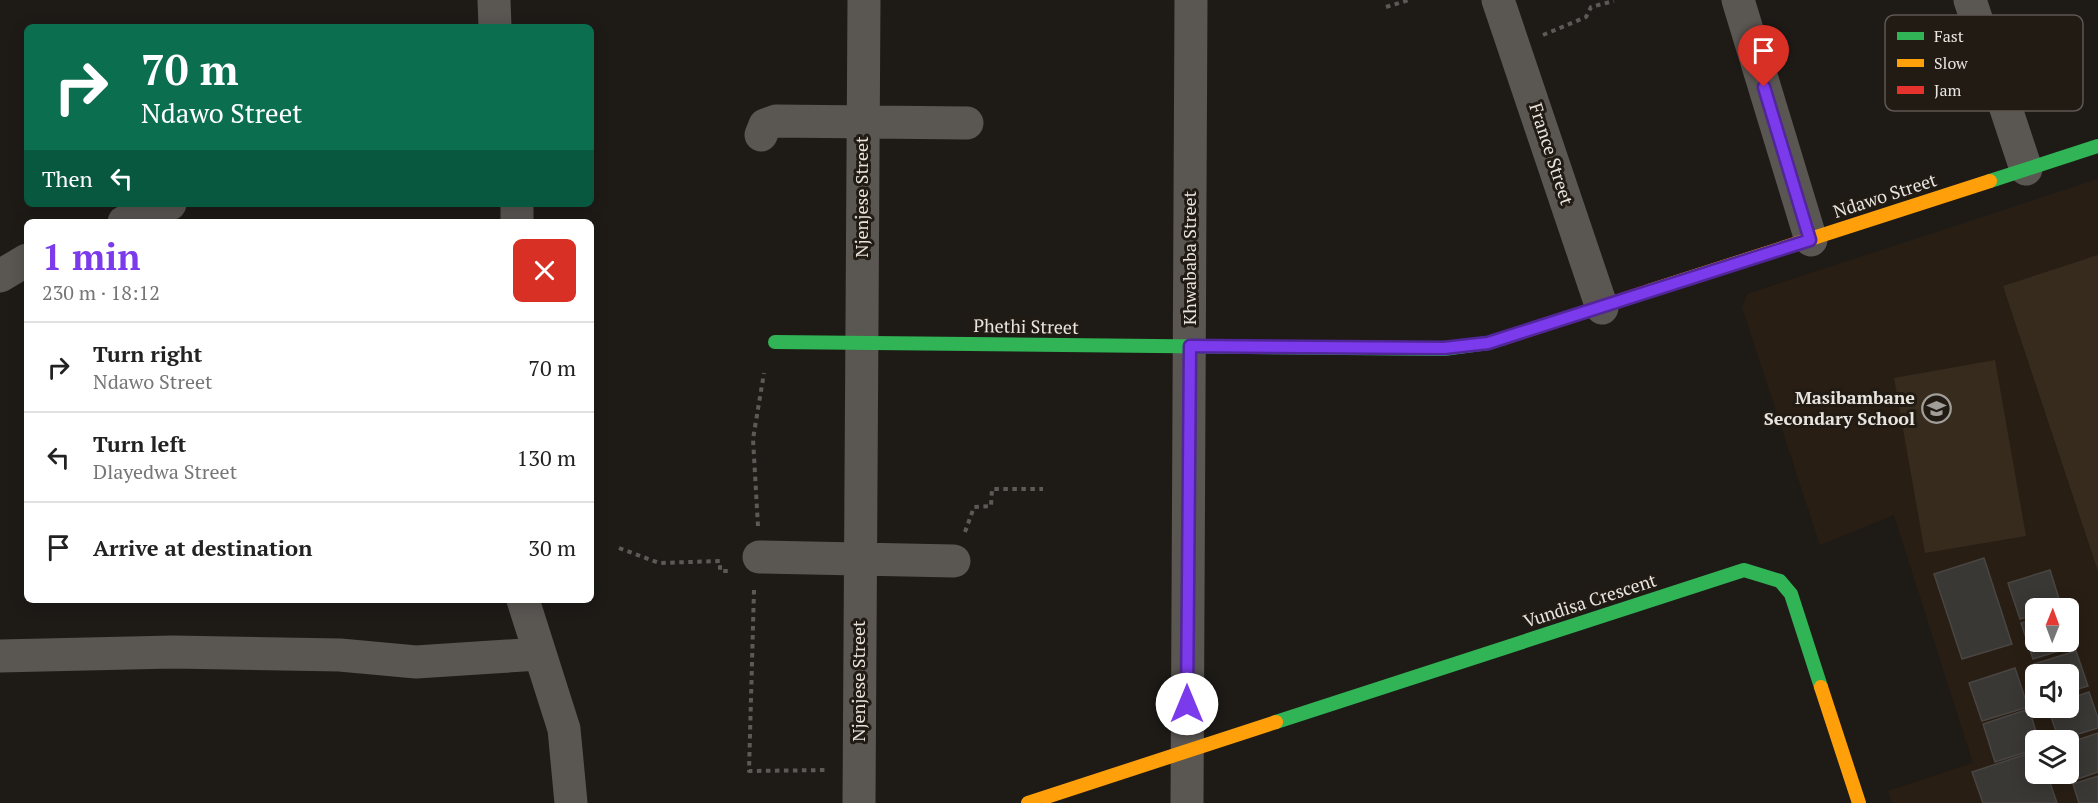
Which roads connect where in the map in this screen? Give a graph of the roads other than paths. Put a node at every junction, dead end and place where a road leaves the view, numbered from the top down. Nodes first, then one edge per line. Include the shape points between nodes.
1 (864, 0) edge
2 (1191, 0) edge
3 (1498, 0) edge
4 (1738, 0) edge
5 (1970, 0) edge
6 (1975, 15) edge
7 (2007, 111) edge
8 (863, 123) junction
9 (967, 123) dead end
10 (761, 135) dead end
11 (2098, 146) edge
12 (2026, 169) junction
13 (162, 207) edge
14 (132, 219) edge
15 (1810, 240) junction
16 (24, 262) edge
17 (0, 276) edge
18 (1602, 308) junction
19 (775, 342) road end
20 (861, 343) junction
21 (1190, 346) junction
22 (860, 560) junction
23 (954, 561) road end
24 (757, 564) road end
25 (524, 603) edge
26 (539, 654) junction
27 (0, 656) edge
28 (1187, 751) junction
29 (571, 803) edge
30 (860, 803) edge
31 (1028, 803) edge
32 (1187, 803) edge
33 (1859, 803) edge

1 - 8 street, Njenjese Street
2 - 21 street, Khwababa Street
3 - 18 street, France Street
4 - 15 street
5 - 6 street
7 - 12 street
8 - 9 street, Njenjese Street
8 - 10 street, Njenjese Street via 776,121 765,125
8 - 20 street, Njenjese Street
11 - 12 street, Ndawo Street
12 - 15 street, Ndawo Street
13 - 14 street
15 - 18 street, Ndawo Street
16 - 17 street
18 - 21 street, Ndawo Street via 1496,341 1444,348
19 - 20 street
20 - 21 street, Phethi Street
20 - 22 street, Njenjese Street
21 - 28 street, Khwababa Street
22 - 23 street
22 - 24 street
22 - 30 street, Njenjese Street
25 - 26 street
26 - 27 street via 416,662 340,655 196,652
26 - 29 street via 564,729
28 - 31 street
28 - 32 street, Khwababa Street
28 - 33 street, Vundisa Crescent via 1744,570 1780,581 1791,594

